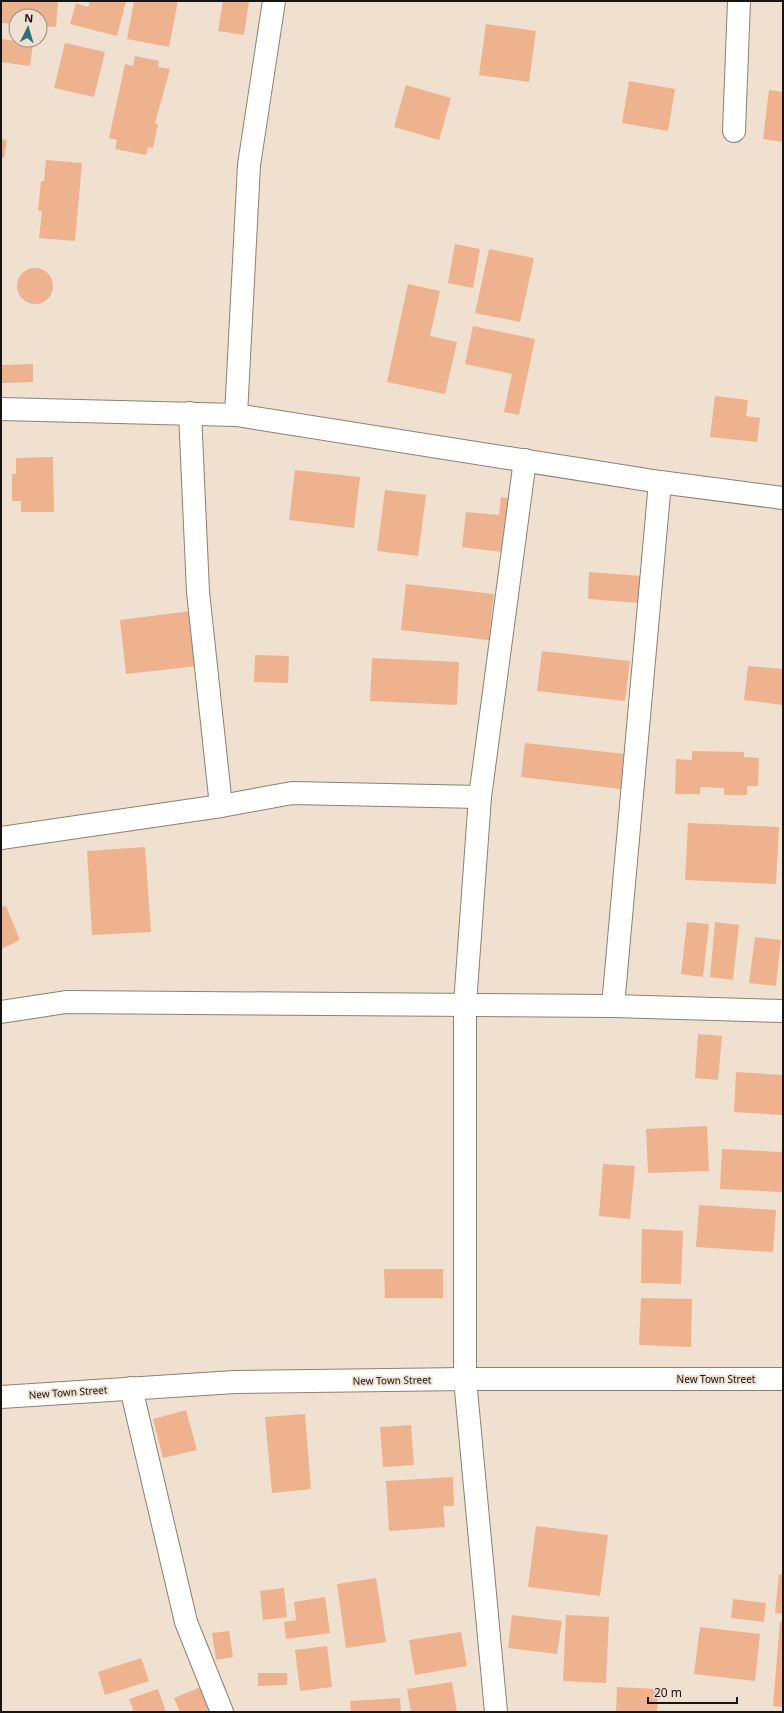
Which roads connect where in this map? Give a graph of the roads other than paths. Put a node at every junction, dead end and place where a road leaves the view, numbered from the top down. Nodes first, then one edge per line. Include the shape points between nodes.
1 (274, 1) edge
2 (739, 1) edge
3 (734, 131) dead end
4 (1, 409) edge
5 (190, 413) junction
6 (236, 415) junction
7 (525, 460) junction
8 (660, 482) junction
9 (783, 498) edge
10 (480, 797) junction
11 (220, 806) junction
12 (1, 838) edge
13 (465, 1004) junction
14 (613, 1006) junction
15 (783, 1011) edge
16 (1, 1012) edge
17 (465, 1378) junction
18 (783, 1379) edge
19 (131, 1388) junction
20 (1, 1397) edge
21 (222, 1712) edge
22 (496, 1712) edge

1 - 6 street via 249,165
2 - 3 street
4 - 5 street
5 - 6 street
5 - 11 street via 198,592
6 - 7 street
7 - 8 street
7 - 10 street
8 - 9 street
8 - 14 street
10 - 11 street via 292,793
10 - 13 street
11 - 12 street
13 - 14 street
13 - 16 street via 66,1002
13 - 17 street
14 - 15 street
17 - 18 street, New Town Street
17 - 19 street, New Town Street via 235,1382
17 - 22 street
19 - 20 street, New Town Street
19 - 21 street via 186,1622

